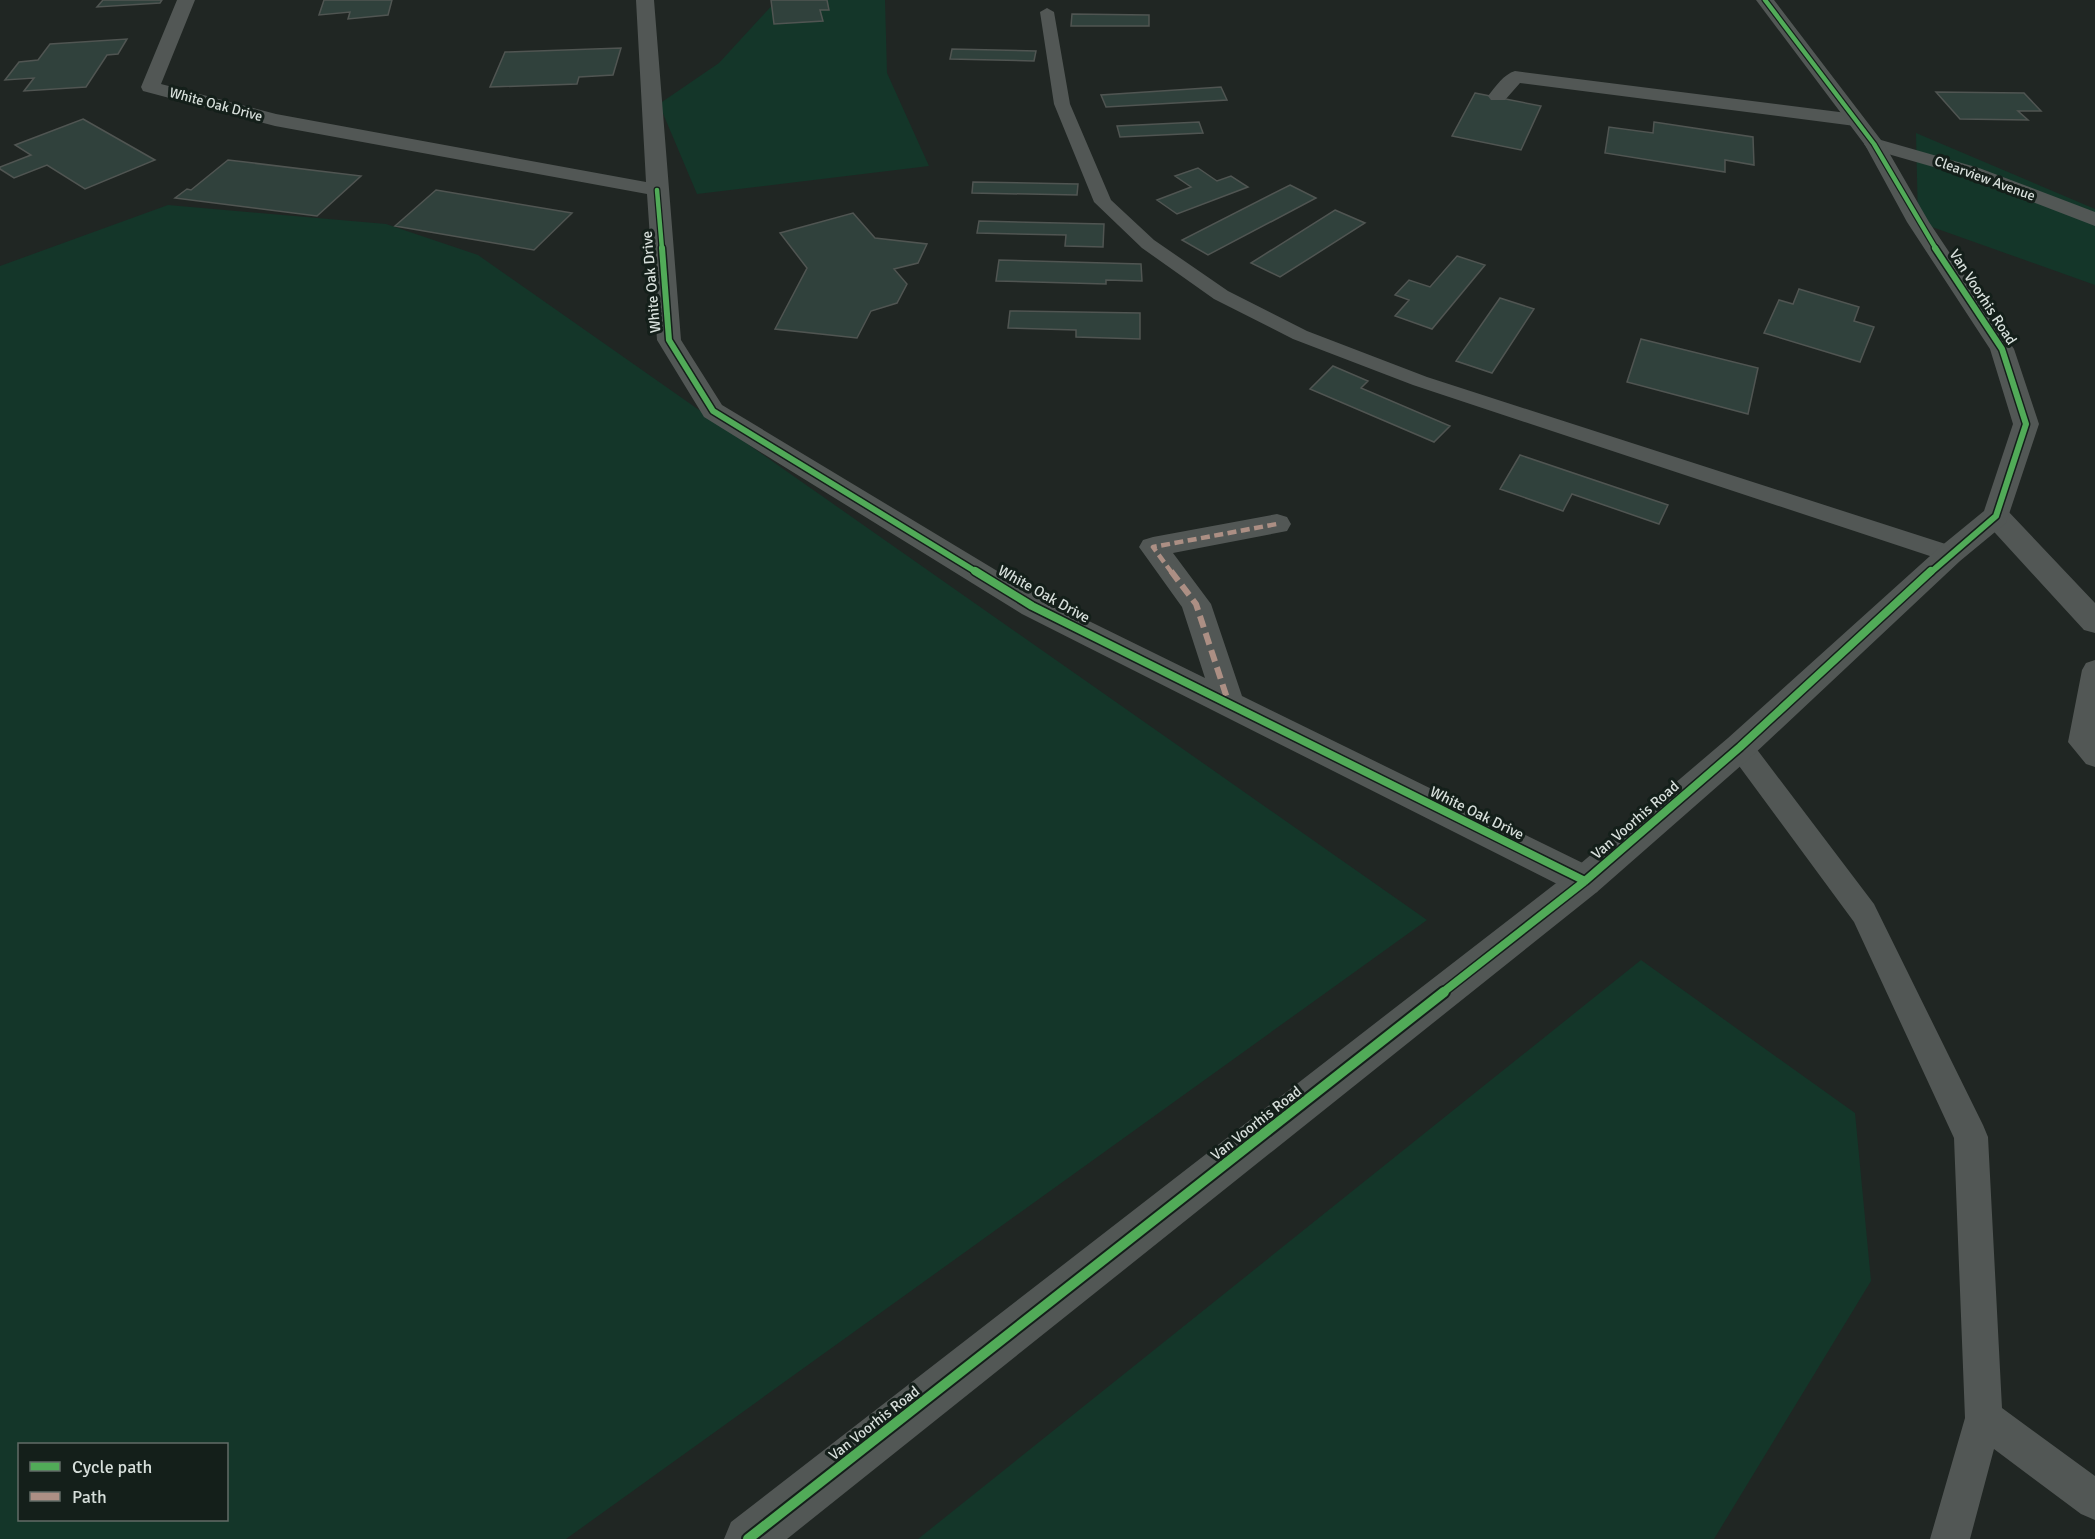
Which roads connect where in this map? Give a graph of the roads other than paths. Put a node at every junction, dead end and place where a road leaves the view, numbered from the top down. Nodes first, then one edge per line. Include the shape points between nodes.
1 (186, 0) edge
2 (645, 0) edge
3 (1765, 0) edge
4 (1047, 12) dead end
5 (1498, 96) dead end
6 (1864, 132) junction
7 (657, 190) junction
8 (2095, 220) edge
9 (1996, 516) junction
10 (1277, 524) dead end
11 (1950, 554) junction
12 (2095, 622) edge
13 (2095, 670) edge
14 (1229, 704) junction
15 (1740, 747) junction
16 (2095, 756) edge
17 (1585, 881) junction
18 (1984, 1418) junction
19 (2095, 1500) edge
20 (748, 1539) edge
21 (1950, 1539) edge

1 - 7 street, White Oak Drive via 150,87 275,120
2 - 7 street, White Oak Drive
3 - 6 street, Van Voorhis Road
4 - 11 lane via 1062,104 1102,202 1148,244 1221,295 1300,335 1420,381
5 - 6 street, Clearview Avenue via 1515,77
6 - 8 street, Clearview Avenue
6 - 9 street, Van Voorhis Road via 2002,349 2026,424
7 - 14 street, White Oak Drive via 669,340 713,411 1032,606
9 - 11 street, Van Voorhis Road
9 - 12 street
10 - 14 street via 1153,547 1196,604
11 - 15 street, Van Voorhis Road
13 - 16 lane via 2081,742
14 - 17 street, White Oak Drive
15 - 17 street, Van Voorhis Road
15 - 18 lane via 1864,913 1971,1137
17 - 20 street, Van Voorhis Road
18 - 19 lane
18 - 21 lane

